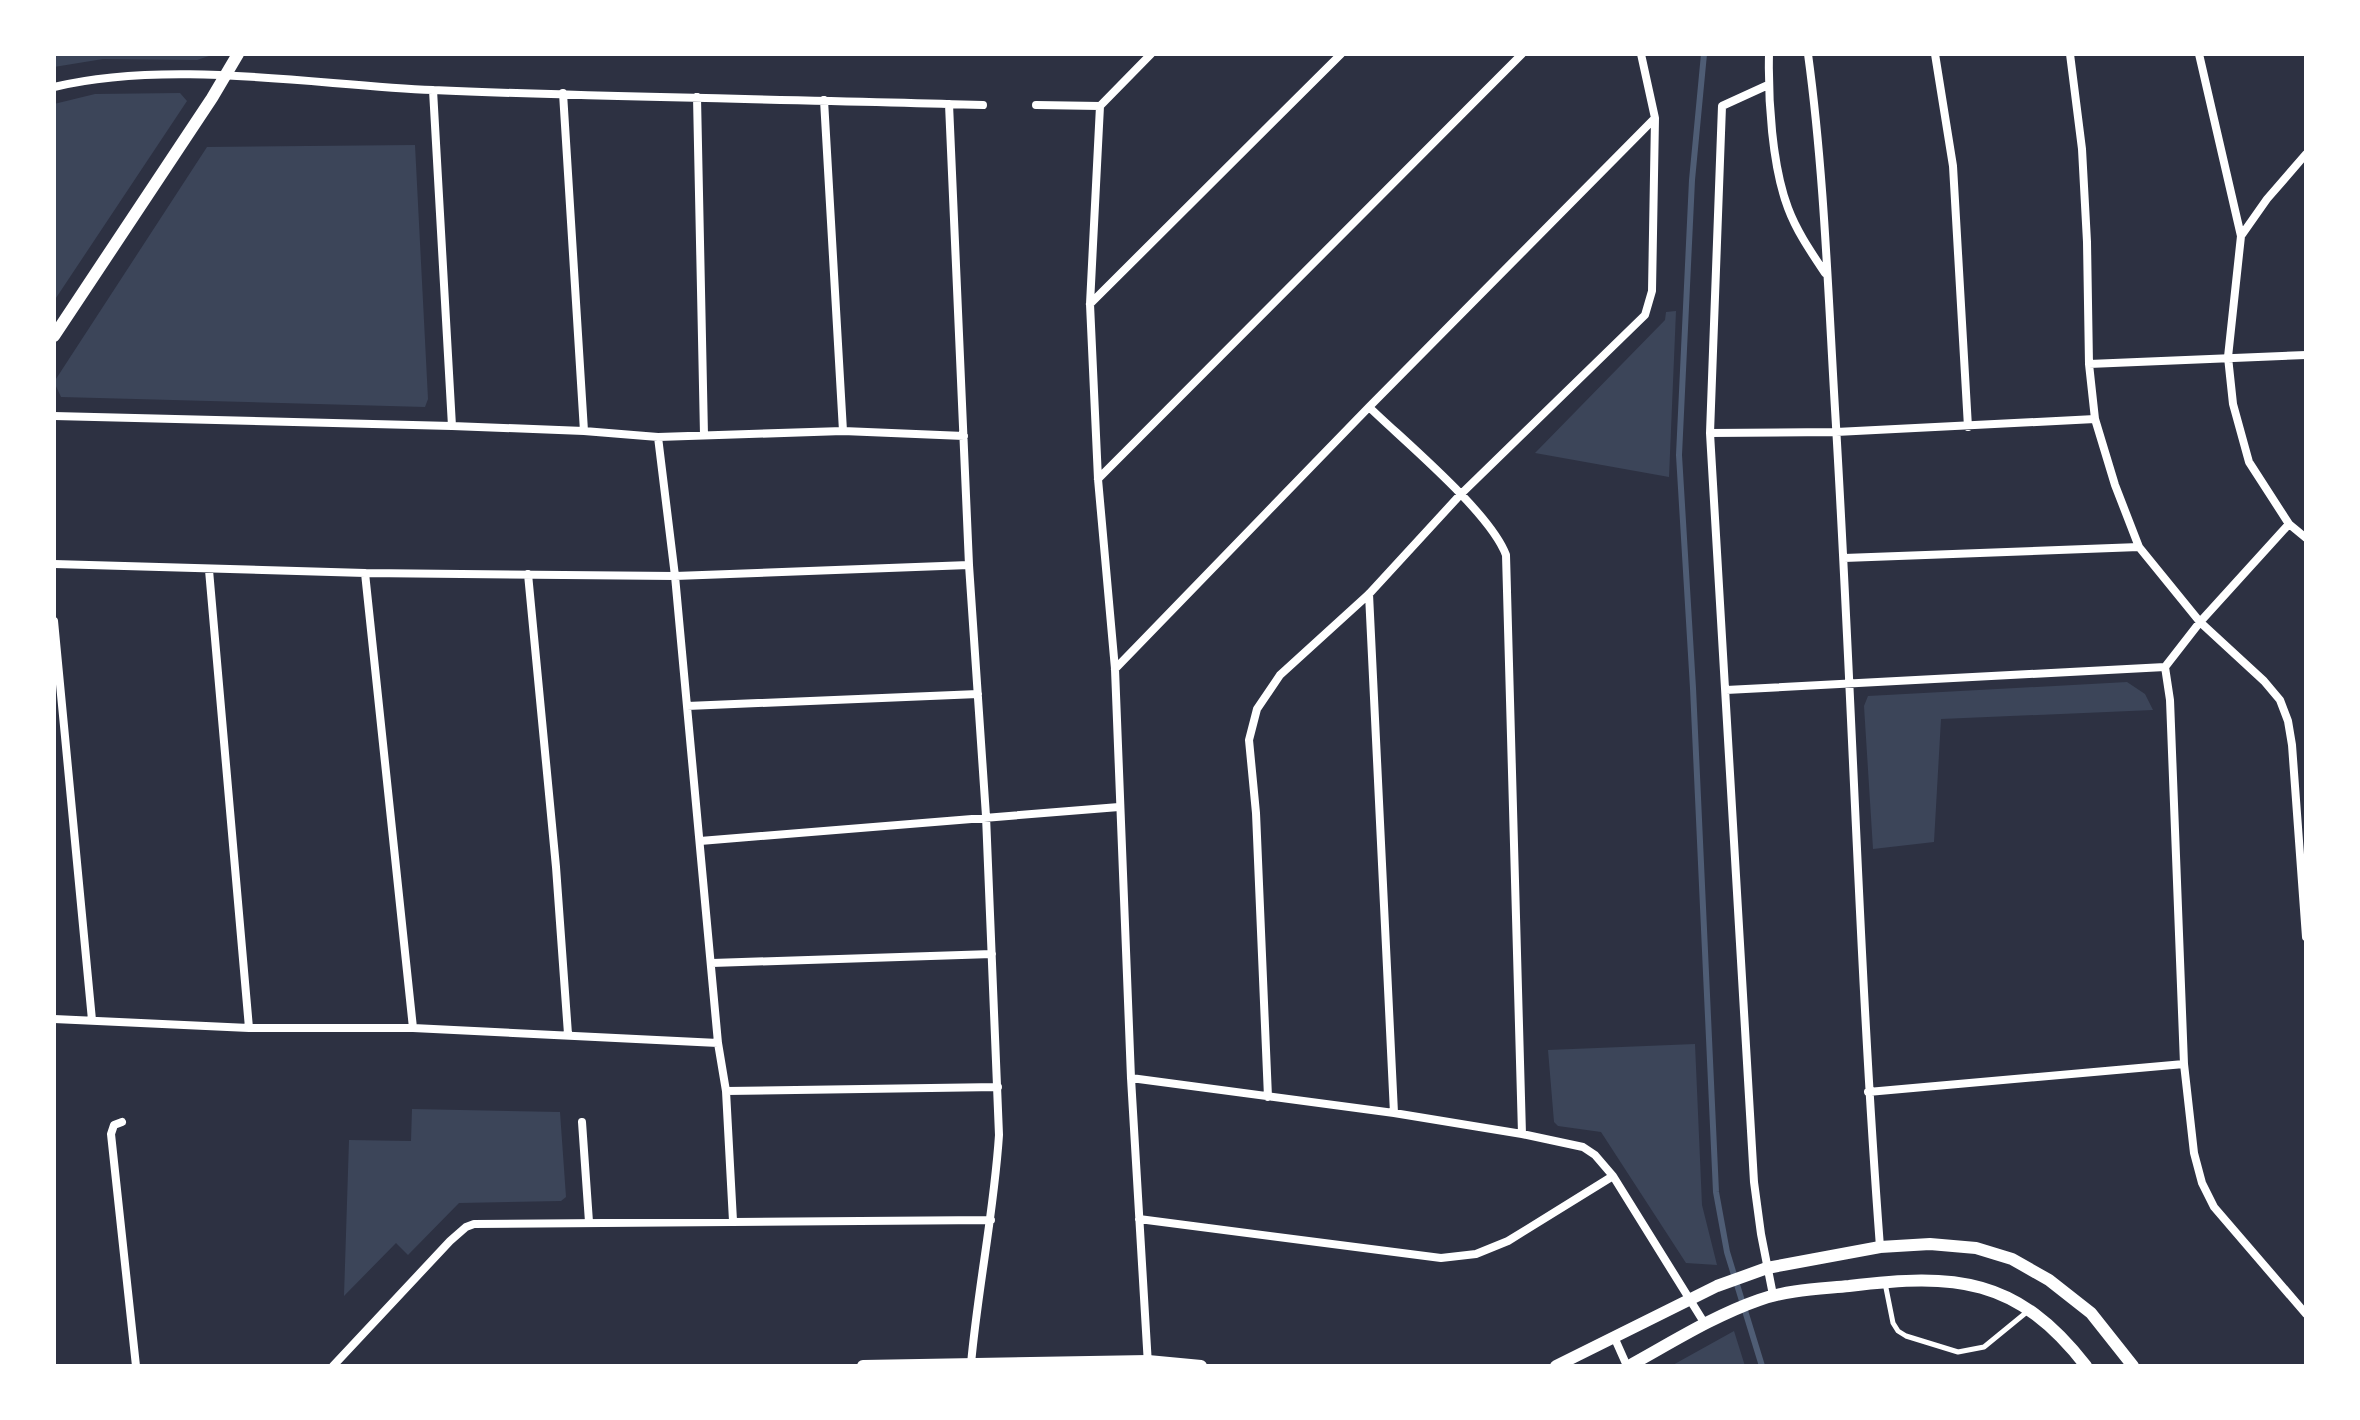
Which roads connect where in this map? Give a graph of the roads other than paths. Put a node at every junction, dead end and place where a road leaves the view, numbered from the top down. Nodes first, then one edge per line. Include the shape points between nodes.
1 (238, 54) edge
2 (1151, 54) edge
3 (1341, 54) edge
4 (1522, 54) edge
5 (1641, 54) edge
6 (1769, 54) edge
7 (1808, 54) edge
8 (1935, 54) edge
9 (2070, 54) edge
10 (2199, 54) edge
11 (224, 77) junction
12 (1768, 85) junction
13 (54, 87) edge
14 (433, 90) junction
15 (563, 93) junction
16 (697, 97) junction
17 (824, 100) junction
18 (949, 104) junction
19 (983, 105) dead end
20 (1036, 105) dead end
21 (1100, 106) junction
22 (1655, 118) junction
23 (2306, 154) edge
24 (2241, 236) junction
25 (1827, 275) junction
26 (1090, 304) junction
27 (54, 336) edge
28 (2306, 355) edge
29 (2228, 357) junction
30 (2089, 364) junction
31 (1369, 407) junction
32 (54, 416) edge
33 (2095, 419) junction
34 (452, 426) junction
35 (1968, 427) junction
36 (584, 431) junction
37 (843, 431) junction
38 (1836, 432) junction
39 (1710, 433) junction
40 (704, 435) junction
41 (964, 436) junction
42 (658, 437) junction
43 (1098, 479) junction
44 (1460, 495) junction
45 (2289, 524) junction
46 (2306, 538) edge
47 (2139, 547) junction
48 (1844, 558) junction
49 (54, 564) edge
50 (969, 565) junction
51 (209, 570) junction
52 (365, 573) junction
53 (528, 574) junction
54 (675, 576) junction
55 (1369, 594) junction
56 (54, 621) edge
57 (2200, 622) junction
58 (2165, 667) junction
59 (1115, 669) junction
60 (1848, 682) junction
61 (1726, 690) junction
62 (978, 694) junction
63 (687, 706) junction
64 (1119, 807) junction
65 (986, 816) junction
66 (700, 841) junction
67 (2306, 937) edge
68 (992, 954) junction
69 (712, 963) junction
70 (54, 1019) edge
71 (92, 1020) junction
72 (249, 1028) junction
73 (413, 1028) junction
74 (568, 1034) junction
75 (718, 1043) junction
76 (2184, 1064) junction
77 (1131, 1078) junction
78 (998, 1087) junction
79 (726, 1091) junction
80 (1868, 1092) junction
81 (1268, 1097) junction
82 (1394, 1113) junction
83 (122, 1122) dead end
84 (582, 1122) dead end
85 (1522, 1134) junction
86 (1613, 1176) junction
87 (1139, 1219) junction
88 (991, 1220) junction
89 (733, 1221) junction
90 (589, 1222) junction
91 (1880, 1247) junction
92 (1767, 1268) junction
93 (1885, 1282) junction
94 (1773, 1295) junction
95 (1692, 1300) junction
96 (2030, 1310) junction
97 (2306, 1314) edge
98 (1705, 1324) junction
99 (1615, 1339) junction
100 (1148, 1363) edge
101 (971, 1364) edge
102 (136, 1366) edge
103 (333, 1366) edge
104 (863, 1366) edge
105 (1201, 1366) edge
106 (1556, 1366) edge
107 (1628, 1366) edge
108 (2086, 1366) edge
109 (2133, 1366) edge

1 - 11 street
2 - 21 street
3 - 26 street
4 - 43 street
5 - 22 street
6 - 12 street
7 - 25 street
8 - 35 street via 1953,166
9 - 30 street via 2083,164
10 - 24 street
11 - 13 street via 103,77
11 - 14 street
11 - 27 street
12 - 25 street via 1788,208
12 - 39 street via 1722,106
14 - 15 street
14 - 34 street
15 - 16 street
15 - 36 street
16 - 17 street
16 - 40 street
17 - 18 street
17 - 37 street
18 - 19 street
18 - 41 street
20 - 21 street
21 - 26 street
22 - 31 street
22 - 44 street via 1649,309
23 - 24 street
24 - 29 street
25 - 38 street
26 - 43 street
28 - 29 street
29 - 30 street
29 - 45 street via 2233,404 2249,462
30 - 33 street
31 - 44 street
31 - 59 street
32 - 34 street
33 - 35 street
33 - 47 street
34 - 36 street
35 - 38 street
36 - 42 street
37 - 40 street
37 - 41 street
38 - 39 street
38 - 48 street
39 - 61 street
40 - 42 street
41 - 50 street
42 - 54 street
43 - 59 street
44 - 55 street
44 - 85 street via 1500,539 1506,555
45 - 46 street
45 - 57 street
47 - 48 street
47 - 57 street
48 - 60 street
49 - 51 street
50 - 54 street
50 - 62 street
51 - 52 street
51 - 72 street
52 - 53 street
52 - 73 street
53 - 54 street
53 - 74 street
54 - 63 street
55 - 81 street via 1268,690 1249,740
55 - 82 street
56 - 71 street
57 - 58 street
57 - 67 street via 2264,681 2288,721
58 - 60 street
58 - 76 street
59 - 64 street
60 - 61 street
60 - 80 street
61 - 92 street via 1754,1182
62 - 63 street
62 - 65 street
63 - 66 street
64 - 65 street
64 - 77 street
65 - 66 street
65 - 68 street
66 - 69 street
68 - 69 street
68 - 78 street
69 - 75 street
70 - 71 street
71 - 72 street
72 - 73 street
73 - 74 street
74 - 75 street
75 - 79 street
76 - 80 street
76 - 97 street via 2202,1183 2214,1207
77 - 81 street
77 - 87 street
78 - 79 street
78 - 88 street
79 - 89 street
80 - 91 street
81 - 82 street
82 - 85 street
83 - 102 street via 112,1129 111,1141
84 - 90 street
85 - 86 street via 1583,1147
86 - 87 street via 1508,1241 1476,1254 1441,1258
86 - 95 street
87 - 100 street
88 - 89 street
88 - 101 street
89 - 90 street
90 - 103 street via 466,1227
91 - 92 street
91 - 109 street via 1976,1248 2012,1259 2091,1313
92 - 94 street
92 - 95 street
93 - 94 street
93 - 96 street via 1965,1282
93 - 96 lane via 1898,1331 1958,1352 1984,1347
94 - 98 street
95 - 98 street
95 - 99 street
96 - 108 street via 2064,1337
98 - 107 street
99 - 106 street
99 - 107 street
100 - 101 street
100 - 105 street
101 - 104 street

